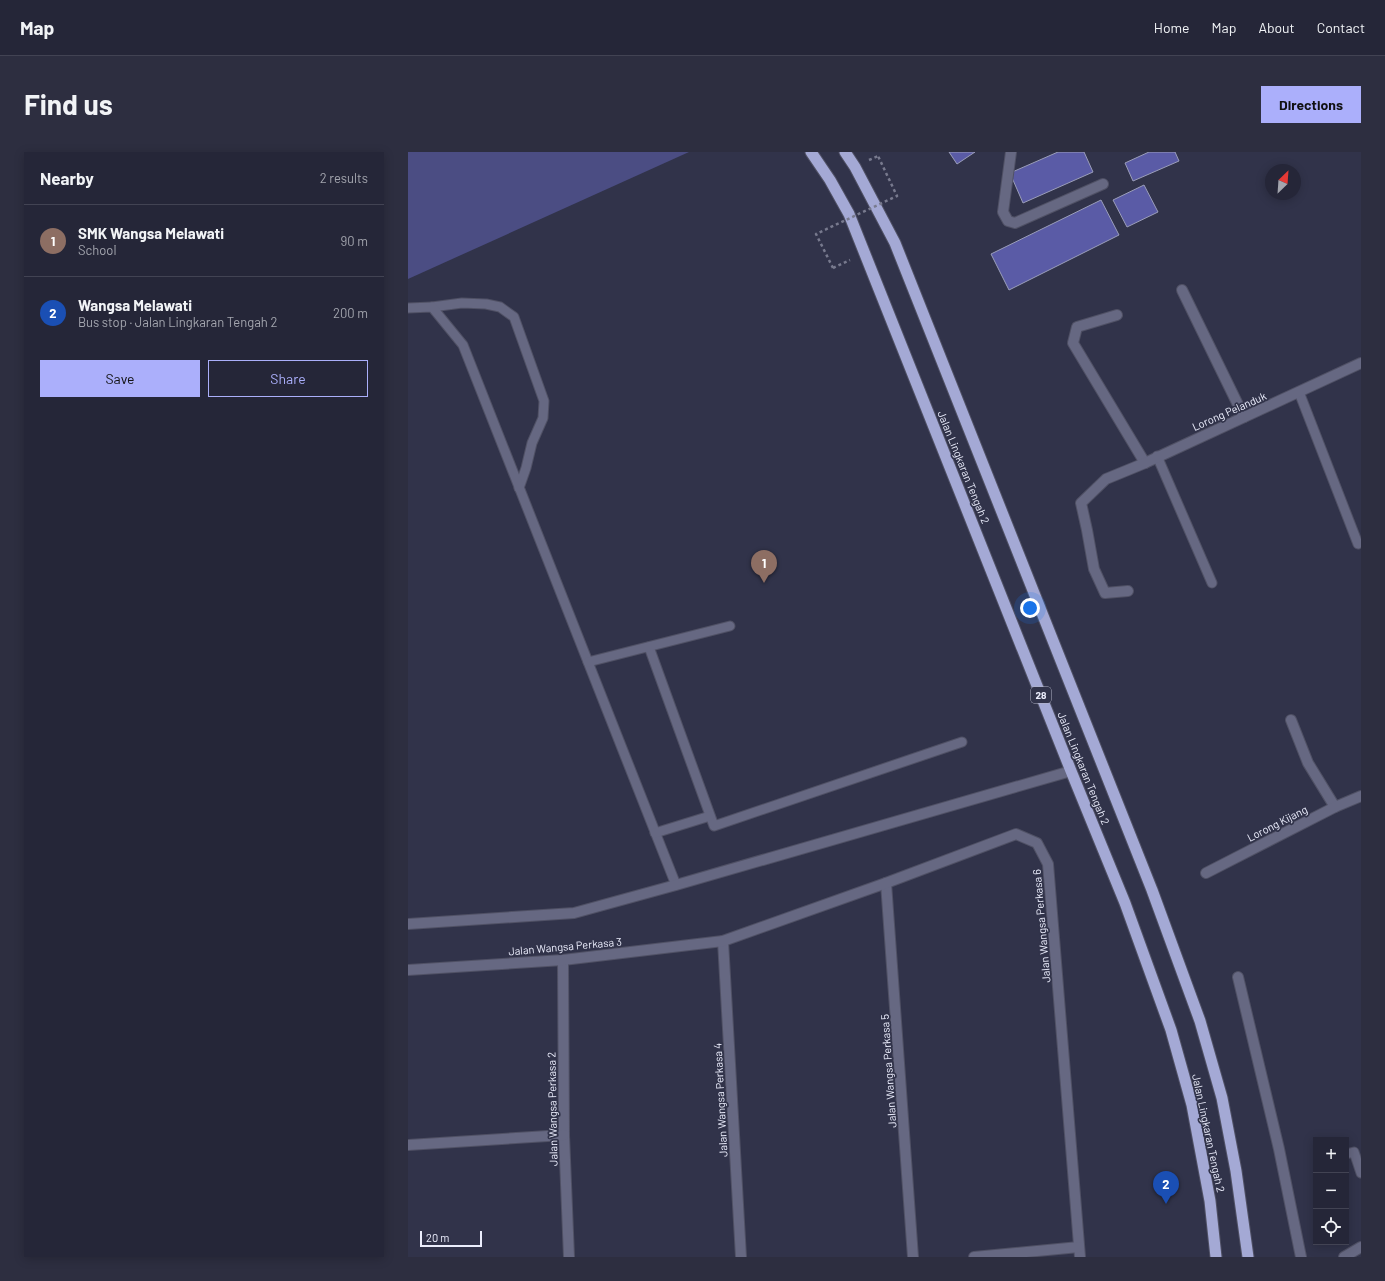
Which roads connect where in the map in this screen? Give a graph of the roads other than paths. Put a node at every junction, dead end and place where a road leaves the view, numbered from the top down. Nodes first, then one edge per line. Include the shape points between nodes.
1 (811, 152) edge
2 (845, 152) edge
3 (1011, 152) edge
4 (1103, 184) dead end
5 (1182, 290) dead end
6 (432, 307) junction
7 (408, 308) edge
8 (1118, 315) dead end
9 (1361, 363) edge
10 (1299, 392) junction
11 (1244, 417) junction
12 (1157, 456) junction
13 (1145, 463) junction
14 (519, 488) junction
15 (1358, 544) dead end
16 (1212, 583) dead end
17 (1128, 591) dead end
18 (730, 626) dead end
19 (649, 647) junction
20 (588, 662) junction
21 (1291, 720) dead end
22 (962, 742) dead end
23 (1071, 771) junction
24 (1361, 796) edge
25 (1335, 807) junction
26 (710, 816) junction
27 (655, 833) junction
28 (1206, 873) dead end
29 (886, 883) junction
30 (676, 885) junction
31 (408, 924) edge
32 (723, 941) junction
33 (563, 960) junction
34 (408, 970) edge
35 (1238, 977) dead end
36 (564, 1135) junction
37 (408, 1145) edge
38 (1349, 1153) edge
39 (1361, 1173) edge
40 (1361, 1247) edge
41 (1080, 1252) edge
42 (569, 1257) edge
43 (741, 1257) edge
44 (913, 1257) edge
45 (974, 1257) edge
46 (1216, 1257) edge
47 (1248, 1257) edge
48 (1301, 1257) edge
49 (1344, 1257) edge

1 - 23 highway, Jalan Lingkaran Tengah 2 / 28 via 830,180 852,221
2 - 47 highway, Jalan Lingkaran Tengah 2 via 859,173 895,243 1152,890 1197,1013 1222,1098 1236,1171
3 - 4 street via 1003,212 1008,220 1014,223
5 - 11 street
6 - 7 lane
6 - 14 lane via 462,345
6 - 14 lane via 462,303 486,304 500,307 514,317 544,401 543,418
8 - 13 street via 1077,327 1073,343
9 - 10 street, Lorong Pelanduk
10 - 11 street, Lorong Pelanduk
10 - 15 lane
11 - 12 street, Lorong Pelanduk
12 - 13 street, Lorong Pelanduk
12 - 16 lane
13 - 17 street, Lorong Pelanduk via 1106,479 1081,503 1094,569 1105,594
14 - 20 lane
18 - 19 lane
19 - 20 lane
19 - 26 lane
20 - 27 lane
21 - 25 street via 1308,763
22 - 26 lane via 714,826
23 - 30 street
23 - 46 highway, Jalan Lingkaran Tengah 2 / 28 via 1125,903 1171,1030 1192,1105 1210,1201
24 - 25 street, Lorong Kijang
25 - 28 street, Lorong Kijang
26 - 27 lane
27 - 30 lane
29 - 32 street, Jalan Wangsa Perkasa 6
29 - 41 street, Jalan Wangsa Perkasa 6 via 1016,834 1037,843 1048,864
29 - 44 street, Jalan Wangsa Perkasa 5
30 - 31 street via 574,913
32 - 33 street, Jalan Wangsa Perkasa 3
32 - 43 street, Jalan Wangsa Perkasa 4
33 - 34 street, Jalan Wangsa Perkasa 3
33 - 36 street, Jalan Wangsa Perkasa 2
35 - 48 street via 1280,1149
36 - 37 street
36 - 42 street, Jalan Wangsa Perkasa 2
38 - 39 lane via 1354,1152
40 - 49 street
41 - 45 street

